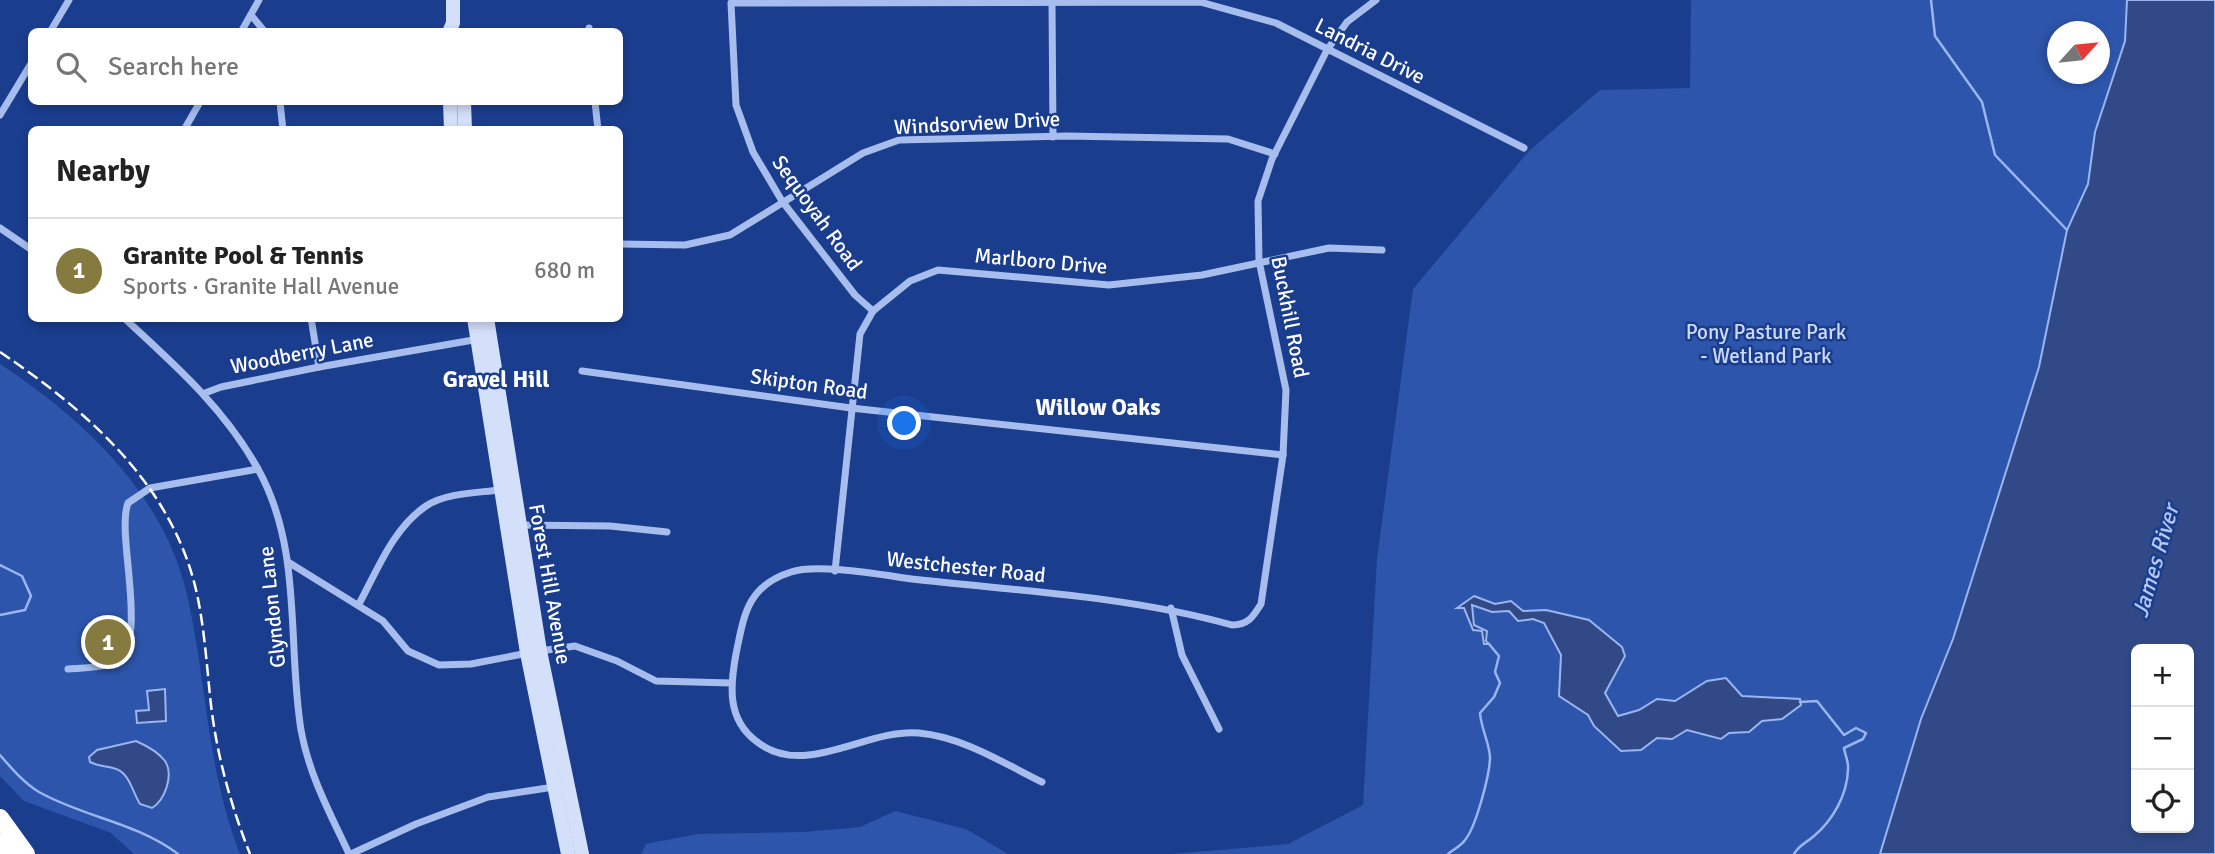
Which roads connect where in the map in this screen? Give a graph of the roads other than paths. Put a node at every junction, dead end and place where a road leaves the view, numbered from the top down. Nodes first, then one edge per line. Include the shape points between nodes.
1 (69, 0) edge
2 (259, 0) edge
3 (453, 0) edge
4 (1376, 0) edge
5 (1052, 2) edge
6 (731, 4) joint
7 (251, 15) junction
8 (52, 28) edge
9 (243, 28) edge
10 (262, 28) edge
11 (453, 28) edge
12 (1327, 50) junction
13 (28, 69) edge
14 (198, 105) edge
15 (280, 105) edge
16 (450, 105) edge
17 (464, 105) edge
18 (596, 105) edge
19 (0, 115) edge
20 (186, 126) edge
21 (283, 126) edge
22 (451, 126) edge
23 (465, 126) edge
24 (598, 126) edge
25 (1053, 136) junction
26 (1524, 148) dead end
27 (1275, 155) junction
28 (782, 201) junction
29 (0, 229) edge
30 (623, 244) edge
31 (28, 247) edge
32 (1382, 250) dead end
33 (1259, 261) junction
34 (873, 311) junction
35 (128, 322) edge
36 (312, 322) edge
37 (476, 322) edge
38 (486, 322) edge
39 (483, 338) junction
40 (319, 367) junction
41 (582, 371) dead end
42 (205, 393) junction
43 (851, 408) junction
44 (1283, 455) junction
45 (258, 469) junction
46 (499, 490) junction
47 (519, 525) junction
48 (667, 532) dead end
49 (288, 562) junction
50 (835, 571) junction
51 (359, 604) junction
52 (1261, 604) joint
53 (1171, 608) junction
54 (533, 652) junction
55 (68, 669) dead end
56 (731, 683) junction
57 (1219, 729) dead end
58 (1042, 782) dead end
59 (554, 787) junction
60 (0, 818) edge
61 (0, 843) edge
62 (8, 854) edge
63 (26, 854) edge
64 (350, 854) edge
65 (568, 854) edge
66 (582, 854) edge

1 - 8 street
2 - 7 street
3 - 11 main road
4 - 12 street, Buckhill Road via 1347,22
5 - 6 street, Landria Drive
5 - 12 street, Landria Drive via 1200,2 1276,23
5 - 25 street
6 - 28 street, Sequoyah Road via 736,105 753,152
7 - 9 street
7 - 10 street
12 - 26 street, Landria Drive
12 - 27 street, Buckhill Road
13 - 19 street
14 - 20 street
15 - 21 street
16 - 22 main road
17 - 23 main road
18 - 24 street
25 - 27 street, Windsorview Drive via 1228,139
25 - 28 street, Windsorview Drive via 899,140 863,153
27 - 33 street, Buckhill Road via 1258,201
28 - 30 street, Windsorview Drive via 730,235 685,244
28 - 34 street, Sequoyah Road via 855,295
29 - 31 street
32 - 33 street, Marlboro Drive via 1329,248
33 - 34 street, Marlboro Drive via 1202,275 1109,285 938,270 911,281
33 - 44 street, Buckhill Road via 1286,390
34 - 43 street via 860,334
35 - 42 street, Glyndon Lane
36 - 40 street
37 - 39 main road, Forest Hill Avenue
38 - 39 main road, Forest Hill Avenue
39 - 40 street, Woodberry Lane
39 - 46 main road, Forest Hill Avenue
39 - 47 main road, Forest Hill Avenue
40 - 42 street, Woodberry Lane
41 - 43 street, Skipton Road
42 - 45 street, Glyndon Lane
43 - 44 street, Skipton Road
43 - 50 street
44 - 52 street, Buckhill Road
45 - 49 street, Glyndon Lane via 277,514
45 - 55 street via 150,488 128,503 123,525 132,616 130,641 125,654 112,664
46 - 51 street via 451,496 426,506 398,534
46 - 54 main road, Forest Hill Avenue
47 - 48 street via 584,524
47 - 54 main road, Forest Hill Avenue
49 - 51 street
49 - 64 street, Glyndon Lane via 303,739 310,770
50 - 53 street, Westchester Road
50 - 56 street, Westchester Road via 789,572 751,598
51 - 54 street via 383,621 408,651 439,664 471,664
52 - 53 street, Westchester Road via 1241,625
53 - 57 street via 1182,655
54 - 56 street via 575,646 656,681
54 - 59 main road, Forest Hill Avenue
54 - 66 main road, Forest Hill Avenue
56 - 58 street via 733,706 745,729 753,740 776,751 808,756 879,736 919,733 976,749
59 - 64 street via 488,797
59 - 65 main road, Forest Hill Avenue
60 - 63 highway
61 - 62 highway

